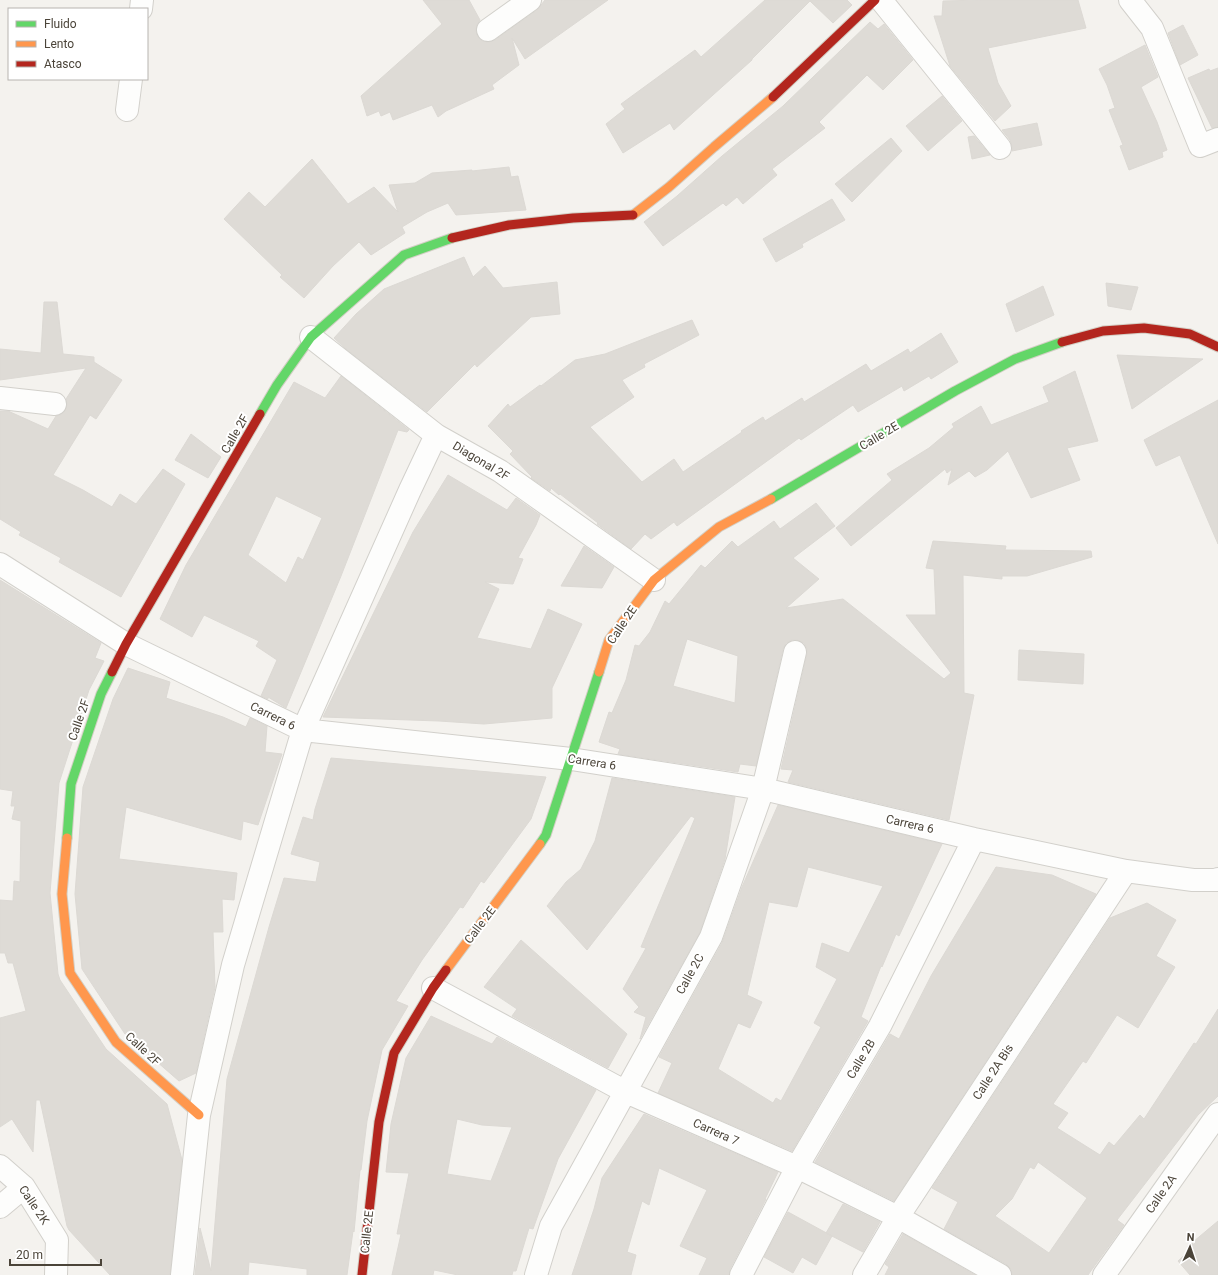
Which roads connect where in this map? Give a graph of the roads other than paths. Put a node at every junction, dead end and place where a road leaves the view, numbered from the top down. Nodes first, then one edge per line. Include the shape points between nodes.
1 (530, 0) edge
2 (875, 0) edge
3 (881, 0) edge
4 (1130, 0) edge
5 (488, 30) dead end
6 (131, 80) edge
7 (127, 110) dead end
8 (1209, 142) edge
9 (1000, 148) dead end
10 (311, 337) junction
11 (1218, 347) edge
12 (0, 398) edge
13 (55, 404) dead end
14 (436, 435) junction
15 (0, 564) edge
16 (654, 580) junction
17 (126, 644) junction
18 (796, 652) dead end
19 (303, 730) junction
20 (571, 759) junction
21 (763, 789) junction
22 (974, 839) junction
23 (1126, 871) junction
24 (1217, 880) edge
25 (433, 988) junction
26 (626, 1092) junction
27 (1218, 1114) edge
28 (199, 1116) junction
29 (0, 1166) edge
30 (797, 1168) junction
31 (24, 1187) junction
32 (0, 1207) edge
33 (898, 1217) junction
34 (56, 1275) edge
35 (182, 1275) edge
36 (362, 1275) edge
37 (536, 1275) edge
38 (741, 1275) edge
39 (864, 1275) edge
40 (1000, 1275) edge
41 (1104, 1275) edge

1 - 5 street
2 - 10 street, Calle 2F via 775,96 633,215 509,225 458,236 404,255
3 - 9 street
4 - 8 street via 1152,28
6 - 7 street
10 - 14 street, Diagonal 2F
10 - 17 street, Calle 2F via 277,385
11 - 16 street, Calle 2E via 1190,334 1144,328 1103,331 1057,343 1015,359 955,391 783,493 719,527
12 - 13 street
14 - 16 street, Diagonal 2F via 500,471
14 - 19 street
15 - 17 street, Carrera 6
16 - 20 street, Calle 2E via 609,640
17 - 19 street, Carrera 6
17 - 28 street, Calle 2F via 101,694 70,784 62,894 70,973 116,1042
18 - 21 street, Calle 2C
19 - 20 street, Carrera 6
19 - 28 street via 232,966
20 - 21 street, Carrera 6
20 - 25 street, Calle 2E via 546,835
21 - 22 street, Carrera 6
21 - 26 street, Calle 2C via 710,937
22 - 23 street, Carrera 6
22 - 30 street, Calle 2B via 880,1026
23 - 24 street, Carrera 6 via 1192,880
23 - 33 street, Calle 2A Bis
25 - 26 street, Carrera 7
25 - 36 street, Calle 2E via 394,1053 379,1122
26 - 30 street, Carrera 7
26 - 37 street, Calle 2C via 551,1226
27 - 41 street, Calle 2A
28 - 35 street
29 - 31 street, Calle 2K
30 - 33 street, Carrera 7
30 - 38 street, Calle 2B
31 - 32 street
31 - 34 street, Calle 2K via 57,1240
33 - 39 street, Calle 2A Bis
33 - 40 street, Carrera 7

